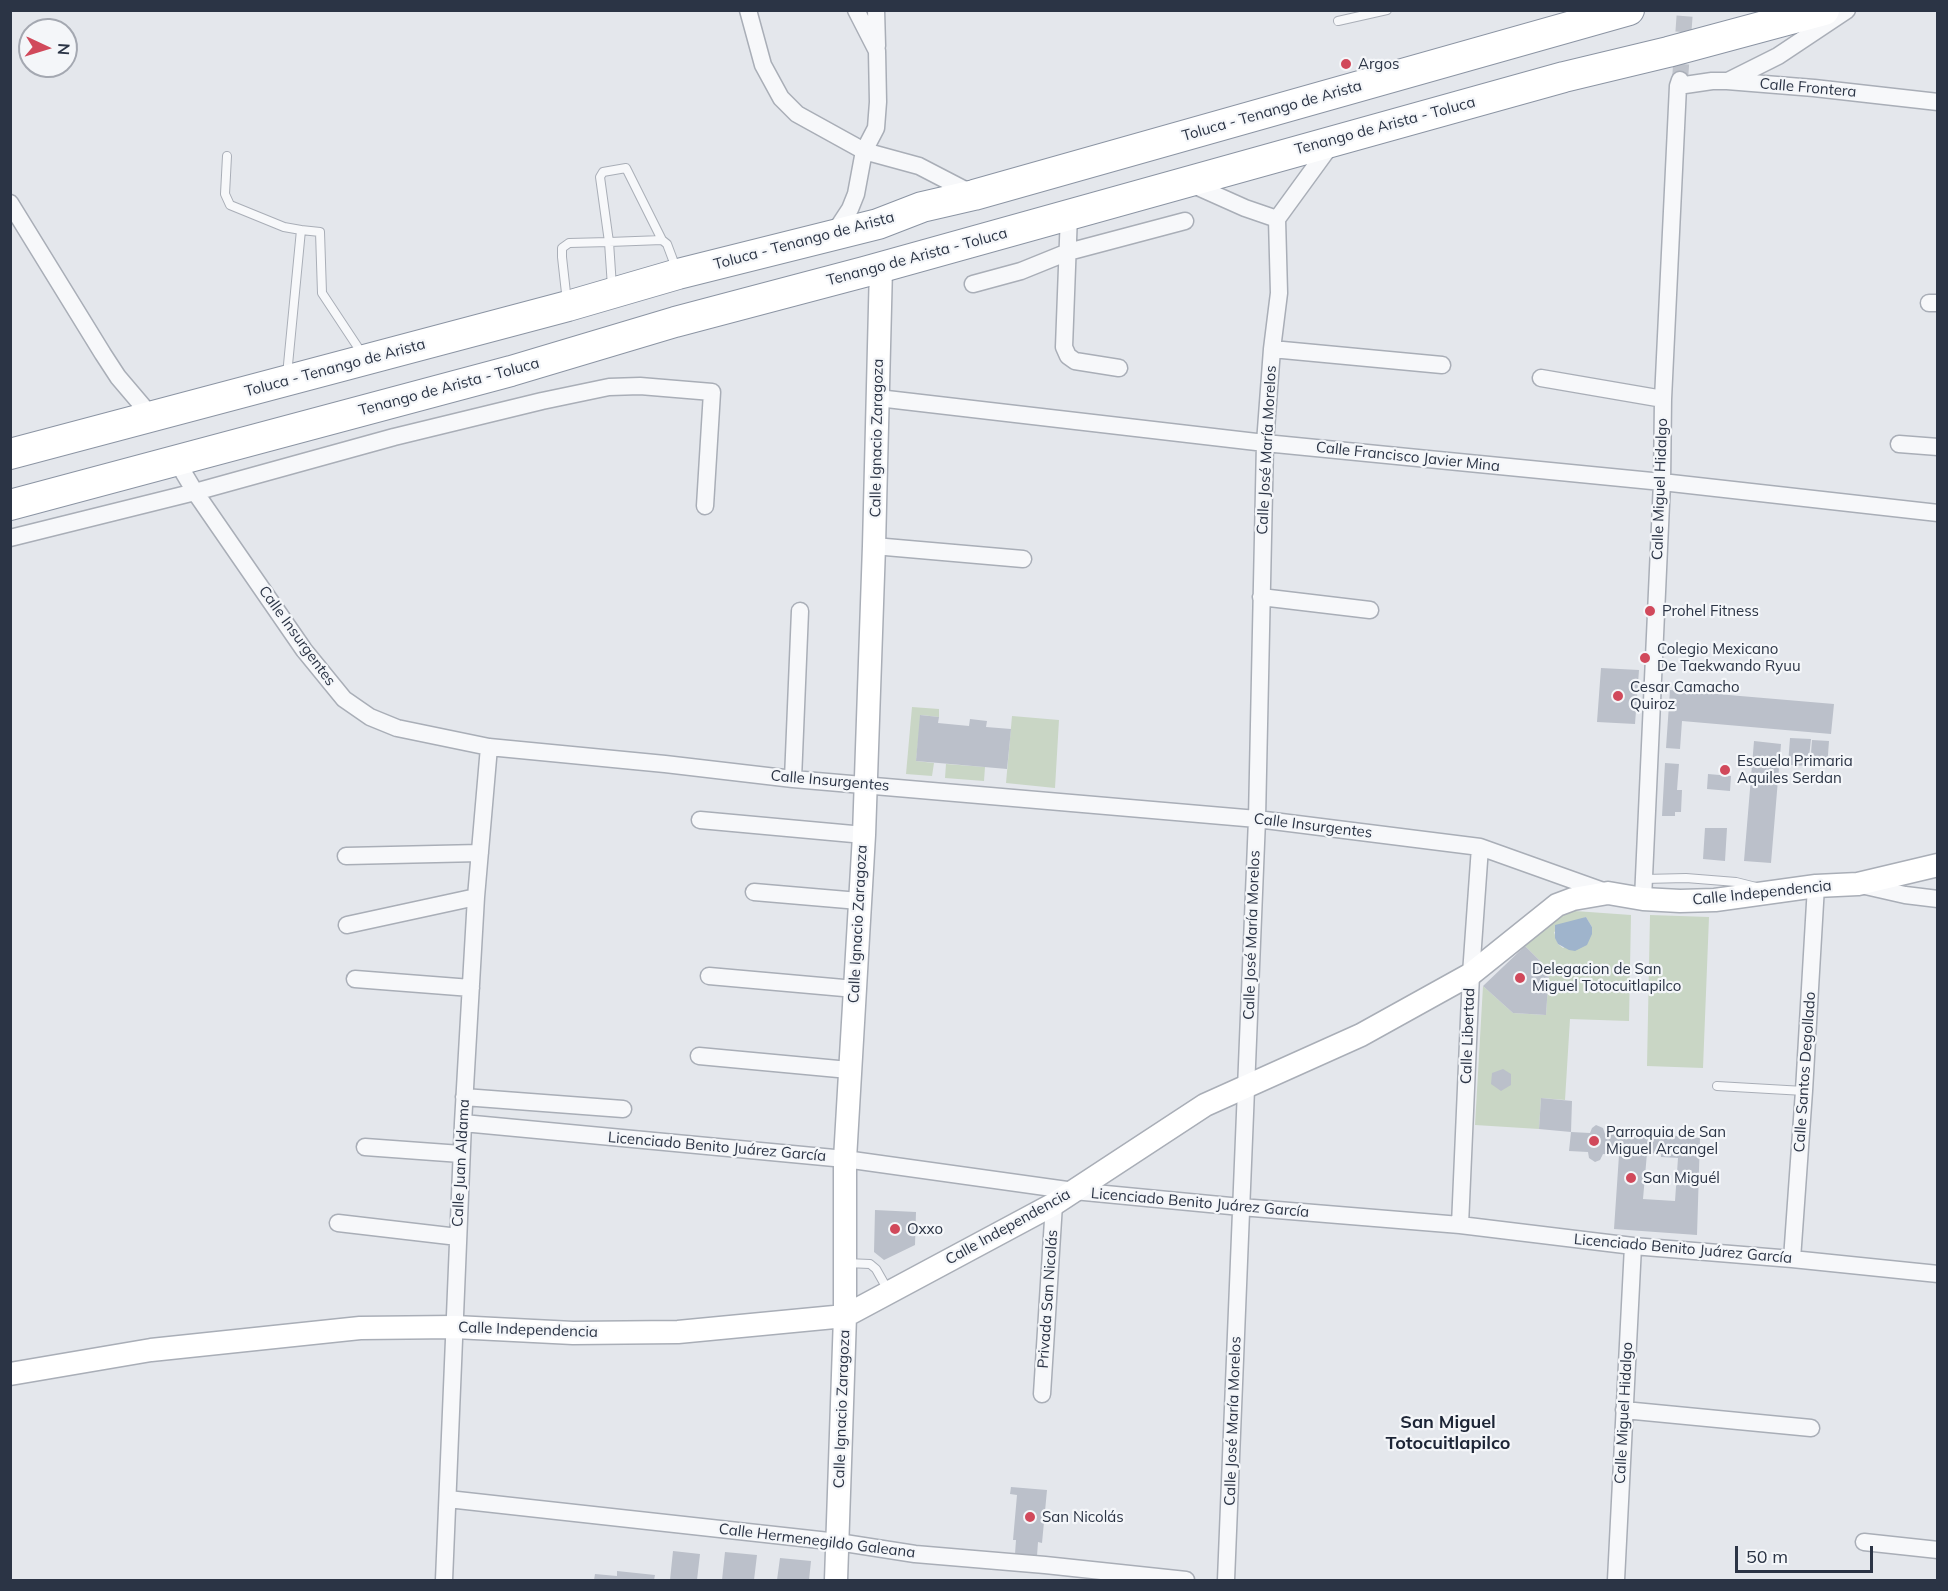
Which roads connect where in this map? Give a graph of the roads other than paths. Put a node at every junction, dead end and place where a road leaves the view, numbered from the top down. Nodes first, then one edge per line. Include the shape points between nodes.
1 (748, 10) edge
2 (856, 10) edge
3 (876, 10) edge
4 (1387, 10) edge
5 (1824, 10) edge
6 (1848, 10) edge
7 (1614, 13) edge
8 (1338, 21) dead end
9 (877, 51) junction
10 (1727, 81) junction
11 (1679, 83) joint
12 (1938, 102) edge
13 (1335, 140) junction
14 (864, 151) junction
15 (227, 156) dead end
16 (1186, 181) junction
17 (974, 195) junction
18 (10, 202) edge
19 (1069, 214) junction
20 (1276, 219) junction
21 (1185, 221) dead end
22 (301, 230) junction
23 (833, 235) junction
24 (662, 240) junction
25 (609, 242) junction
26 (1068, 252) junction
27 (881, 267) junction
28 (678, 274) junction
29 (973, 284) dead end
30 (612, 293) junction
31 (568, 306) junction
32 (1272, 349) junction
33 (365, 360) junction
34 (1442, 365) dead end
35 (1119, 368) dead end
36 (1540, 378) dead end
37 (286, 381) junction
38 (878, 398) junction
39 (1663, 399) junction
40 (153, 417) junction
41 (1264, 443) junction
42 (1899, 444) dead end
43 (1938, 447) edge
44 (10, 454) edge
45 (176, 460) junction
46 (1662, 482) junction
47 (195, 492) junction
48 (10, 505) edge
49 (705, 506) dead end
50 (1938, 513) edge
51 (10, 538) edge
52 (874, 546) junction
53 (1023, 559) dead end
54 (1261, 597) junction
55 (1370, 610) dead end
56 (800, 611) dead end
57 (489, 747) junction
58 (794, 779) junction
59 (866, 784) junction
60 (1257, 819) junction
61 (700, 820) dead end
62 (864, 835) junction
63 (1480, 847) junction
64 (480, 853) junction
65 (346, 856) dead end
66 (1938, 865) edge
67 (1858, 884) junction
68 (1816, 886) junction
69 (1644, 889) junction
70 (754, 892) dead end
71 (1608, 893) junction
72 (476, 897) junction
73 (1938, 899) edge
74 (859, 900) junction
75 (347, 925) dead end
76 (1471, 974) junction
77 (709, 975) dead end
78 (355, 979) dead end
79 (471, 988) junction
80 (855, 989) junction
81 (699, 1056) dead end
82 (849, 1070) junction
83 (1245, 1085) junction
84 (1718, 1086) dead end
85 (1804, 1092) junction
86 (464, 1097) junction
87 (623, 1109) dead end
88 (463, 1123) junction
89 (365, 1147) dead end
90 (461, 1154) junction
91 (845, 1159) junction
92 (1074, 1191) junction
93 (1054, 1204) junction
94 (1241, 1207) junction
95 (338, 1223) dead end
96 (1460, 1225) junction
97 (458, 1237) junction
98 (1633, 1246) junction
99 (1792, 1259) junction
100 (845, 1263) junction
101 (1938, 1274) edge
102 (889, 1292) junction
103 (845, 1316) junction
104 (455, 1327) junction
105 (10, 1374) edge
106 (1042, 1394) dead end
107 (1624, 1410) junction
108 (1811, 1428) dead end
109 (448, 1499) junction
110 (838, 1542) junction
111 (1864, 1542) dead end
112 (1938, 1550) edge
113 (444, 1581) edge
114 (836, 1581) edge
115 (1186, 1581) edge
116 (1226, 1581) edge
117 (1616, 1581) edge

1 - 14 street via 763,65 781,98 797,114
2 - 9 street
3 - 9 street
4 - 8 lane
5 - 13 highway, Tenango de Arista - Toluca
6 - 10 street via 1778,56
7 - 17 highway, Toluca - Tenango de Arista
9 - 14 street via 876,128
10 - 11 street, Calle Frontera
10 - 12 street, Calle Frontera
11 - 39 street, Calle Miguel Hidalgo
13 - 16 highway, Tenango de Arista - Toluca
13 - 20 street
14 - 17 street via 919,166
14 - 23 street via 856,194
15 - 22 lane via 225,194 230,205
16 - 19 highway, Tenango de Arista - Toluca
16 - 20 street
17 - 23 highway, Toluca - Tenango de Arista
18 - 40 street via 118,377
19 - 26 street
19 - 27 highway, Tenango de Arista - Toluca
20 - 32 street, Calle José María Morelos via 1279,293
21 - 26 street
22 - 33 lane via 320,232 322,293
22 - 37 lane
23 - 28 highway, Toluca - Tenango de Arista
24 - 25 lane
24 - 25 lane via 628,171 621,167 601,174
24 - 28 lane
25 - 30 lane
25 - 31 lane via 569,243 562,248
26 - 29 street via 1021,271
26 - 35 street via 1064,347 1075,361
27 - 38 street, Calle Ignacio Zaragoza
27 - 45 highway, Tenango de Arista - Toluca
28 - 30 highway, Toluca - Tenango de Arista
30 - 31 highway, Toluca - Tenango de Arista
31 - 33 highway, Toluca - Tenango de Arista
32 - 34 street
32 - 41 street, Calle José María Morelos
33 - 37 highway, Toluca - Tenango de Arista
36 - 39 street
37 - 40 highway, Toluca - Tenango de Arista
38 - 41 street, Calle Francisco Javier Mina
38 - 52 street, Calle Ignacio Zaragoza
39 - 46 street, Calle Miguel Hidalgo
40 - 44 highway, Toluca - Tenango de Arista
41 - 46 street, Calle Francisco Javier Mina
41 - 54 street, Calle José María Morelos
42 - 43 street
45 - 47 street, Calle Insurgentes
45 - 48 highway, Tenango de Arista - Toluca
46 - 50 street, Calle Francisco Javier Mina
46 - 69 street, Calle Miguel Hidalgo
47 - 49 street via 542,401 609,387 640,386 712,392
47 - 51 street
47 - 57 street, Calle Insurgentes via 304,650 344,699 370,717 397,728
52 - 53 street
52 - 59 street, Calle Ignacio Zaragoza
54 - 55 street
54 - 60 street, Calle José María Morelos
56 - 58 street
57 - 58 street, Calle Insurgentes
57 - 64 street, Calle Juan Aldama
58 - 59 street, Calle Insurgentes
59 - 60 street, Calle Insurgentes
59 - 62 street, Calle Ignacio Zaragoza
60 - 63 street, Calle Insurgentes
60 - 83 street, Calle José María Morelos
61 - 62 street
62 - 74 street, Calle Ignacio Zaragoza
63 - 71 street, Calle Insurgentes
63 - 76 street, Calle Libertad
64 - 65 street
64 - 72 street, Calle Juan Aldama
66 - 67 street, Calle Independencia
67 - 68 street, Calle Independencia
67 - 73 street
68 - 69 street, Calle Independencia via 1680,901
68 - 85 street, Calle Santos Degollado
69 - 71 street, Calle Independencia
70 - 74 street
71 - 76 street, Calle Independencia via 1557,905
72 - 75 street
72 - 79 street, Calle Juan Aldama
74 - 80 street, Calle Ignacio Zaragoza
76 - 83 street, Calle Independencia via 1361,1035
76 - 96 street, Calle Libertad
77 - 80 street
78 - 79 street
79 - 86 street, Calle Juan Aldama
80 - 82 street, Calle Ignacio Zaragoza
81 - 82 street
82 - 91 street, Calle Ignacio Zaragoza
83 - 92 street, Calle Independencia via 1205,1105
83 - 94 street, Calle José María Morelos
84 - 85 lane
85 - 99 street, Calle Santos Degollado
86 - 87 street
86 - 88 street, Calle Juan Aldama
88 - 90 street, Calle Juan Aldama
88 - 91 street, Licenciado Benito Juárez García
89 - 90 street
90 - 97 street, Calle Juan Aldama
91 - 92 street, Licenciado Benito Juárez García
91 - 100 street, Calle Ignacio Zaragoza
92 - 93 street, Calle Independencia
92 - 94 street, Licenciado Benito Juárez García
93 - 102 street, Calle Independencia
93 - 106 street, Privada San Nicolás
94 - 96 street, Licenciado Benito Juárez García
94 - 116 street, Calle José María Morelos
95 - 97 street
96 - 98 street, Licenciado Benito Juárez García
97 - 104 street, Calle Juan Aldama
98 - 99 street, Licenciado Benito Juárez García
98 - 107 street, Calle Miguel Hidalgo
99 - 101 street, Licenciado Benito Juárez García
100 - 102 lane via 870,1264
100 - 103 street, Calle Ignacio Zaragoza
102 - 103 street, Calle Independencia
103 - 104 street, Calle Independencia via 678,1332 573,1333
103 - 110 street, Calle Ignacio Zaragoza
104 - 105 street, Calle Independencia via 360,1328 291,1335 151,1350
104 - 109 street, Calle Juan Aldama
107 - 108 street
107 - 117 street, Calle Miguel Hidalgo
109 - 110 street, Calle Hermenegildo Galeana
109 - 113 street, Calle Juan Aldama
110 - 114 street, Calle Ignacio Zaragoza
110 - 115 street, Calle Hermenegildo Galeana via 915,1554
111 - 112 street

